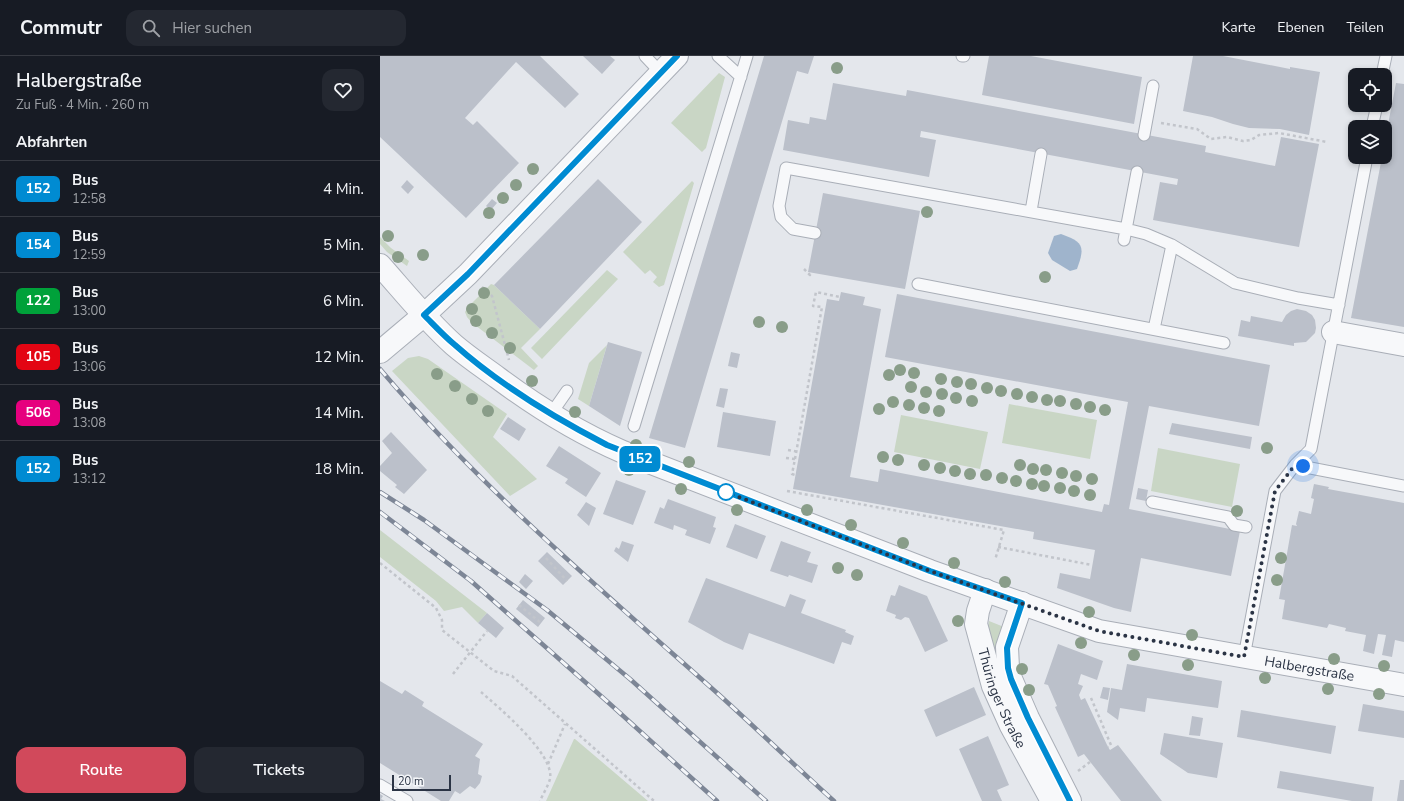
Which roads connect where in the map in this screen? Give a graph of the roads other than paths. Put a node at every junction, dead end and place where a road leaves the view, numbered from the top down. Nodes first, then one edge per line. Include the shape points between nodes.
1 (644, 56) edge
2 (677, 56) edge
3 (718, 56) edge
4 (747, 56) edge
5 (1386, 56) edge
6 (1383, 68) edge
7 (661, 73) junction
8 (741, 77) junction
9 (1153, 86) dead end
10 (1144, 135) dead end
11 (1041, 154) dead end
12 (1366, 164) edge
13 (1137, 172) dead end
14 (1031, 211) junction
15 (1126, 229) junction
16 (815, 233) dead end
17 (1124, 240) dead end
18 (1172, 245) junction
19 (380, 265) edge
20 (918, 284) dead end
21 (1339, 305) junction
22 (424, 315) junction
23 (1154, 329) junction
24 (1333, 332) junction
25 (1224, 343) dead end
26 (1404, 345) edge
27 (380, 352) edge
28 (567, 391) dead end
29 (551, 414) junction
30 (634, 426) dead end
31 (1295, 465) junction
32 (1404, 486) edge
33 (1152, 502) dead end
34 (1246, 528) dead end
35 (985, 590) junction
36 (1022, 603) junction
37 (1244, 657) junction
38 (1404, 685) edge
39 (380, 785) edge
40 (406, 801) edge
41 (1052, 801) edge
42 (1070, 801) edge

1 - 7 lane
2 - 7 street
3 - 8 lane
4 - 8 lane
5 - 6 lane
7 - 22 street via 468,274
8 - 30 lane
9 - 10 lane
11 - 14 lane
12 - 21 lane
13 - 15 lane
14 - 15 lane
14 - 16 lane via 786,168 779,206 781,218 793,228
15 - 17 lane
15 - 18 lane
18 - 21 lane via 1235,283
18 - 23 lane
19 - 22 street, Halbergstraße
20 - 23 lane
21 - 24 lane
22 - 27 street
22 - 29 street, Halbergstraße via 471,359
23 - 25 lane
24 - 26 street
24 - 31 lane via 1312,449
28 - 29 lane
29 - 35 street, Halbergstraße via 623,452
31 - 32 lane
31 - 37 lane via 1275,491
33 - 34 lane via 1228,517 1234,525
35 - 36 street, Halbergstraße
35 - 41 street, Thüringer Straße via 976,624 993,686 1010,726
36 - 37 street, Halbergstraße via 1099,631
36 - 42 street, Thüringer Straße via 1007,648 1008,668 1028,718
37 - 38 street, Halbergstraße
39 - 40 lane

